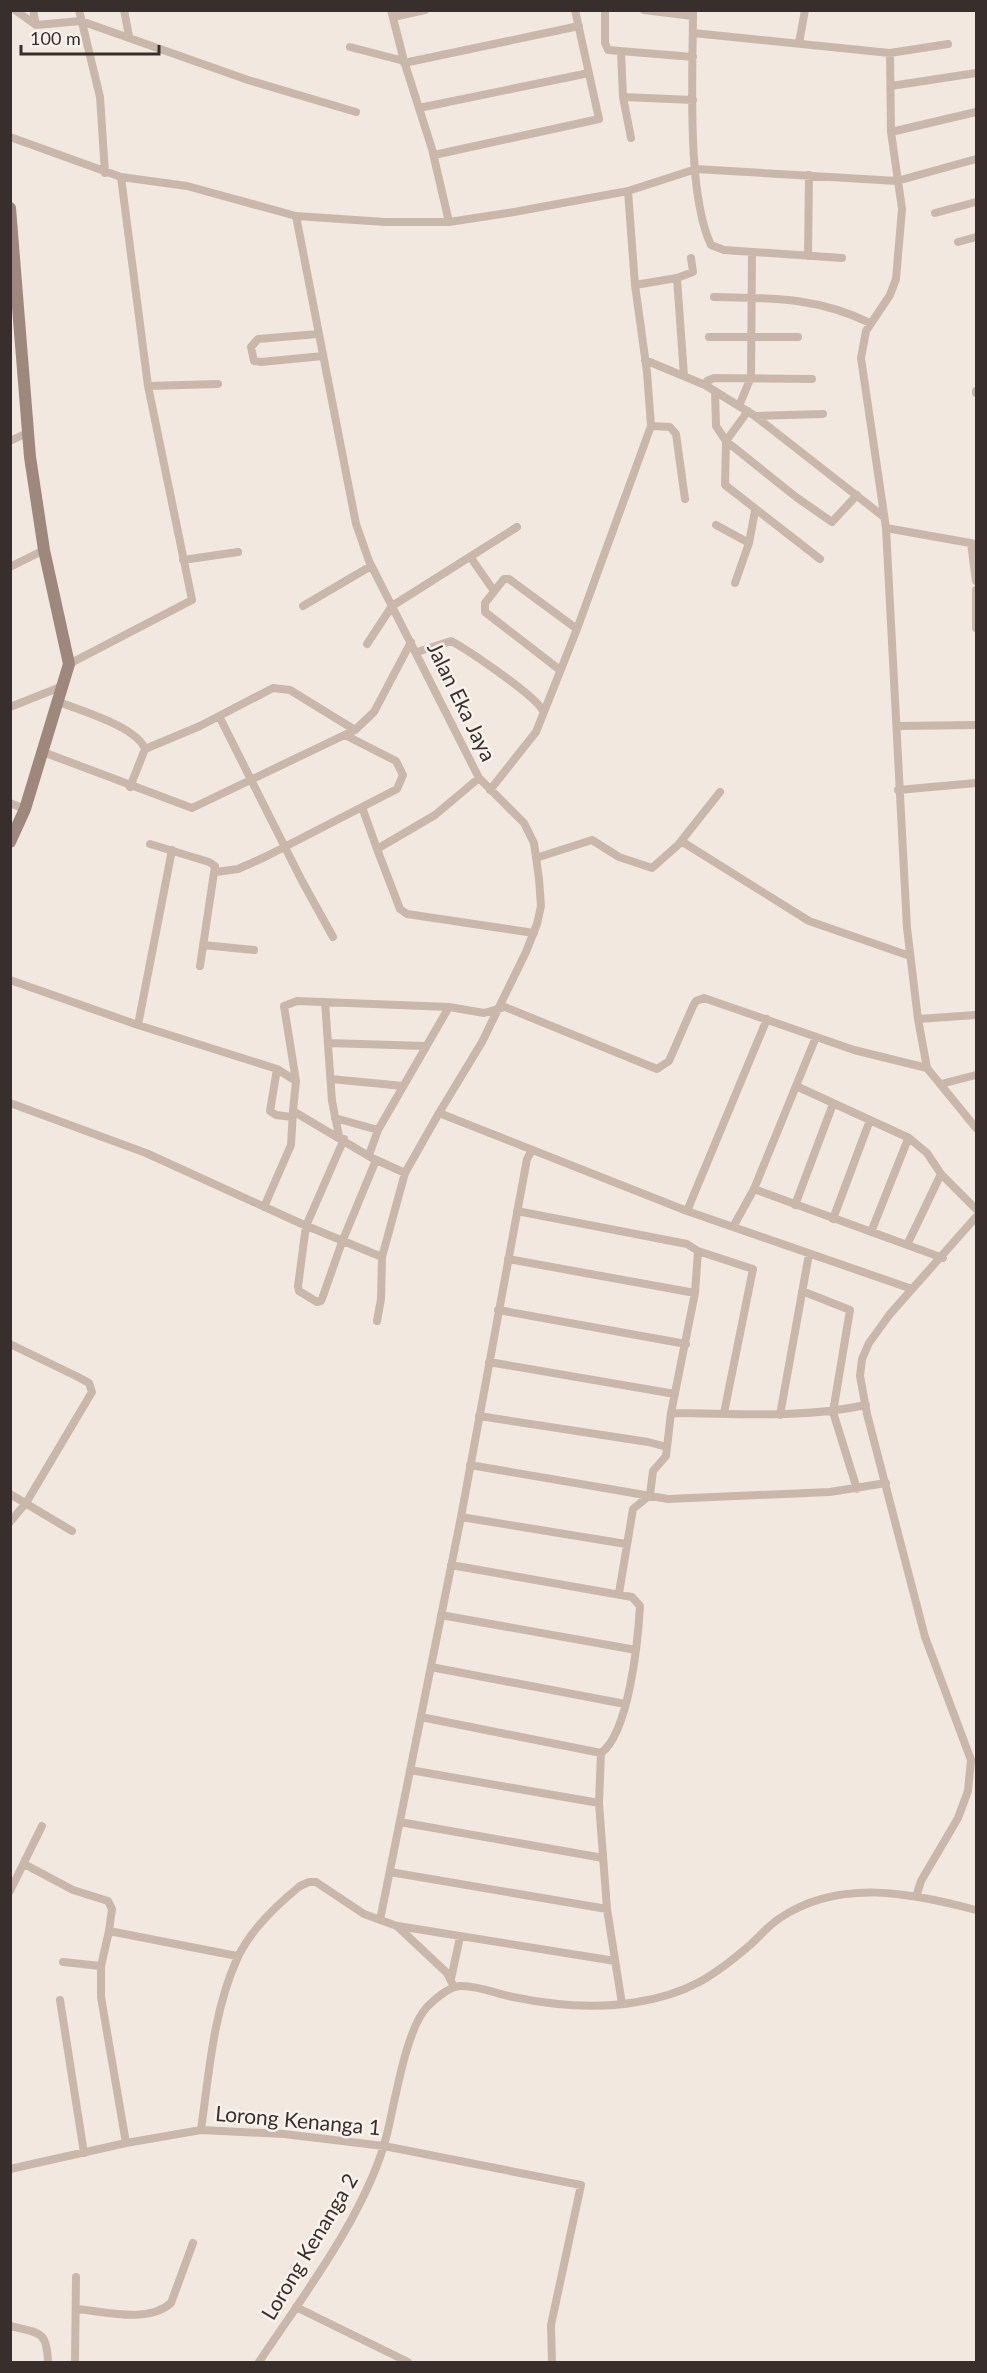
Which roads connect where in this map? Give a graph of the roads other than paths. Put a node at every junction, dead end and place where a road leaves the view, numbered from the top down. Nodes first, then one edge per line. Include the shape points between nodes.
1 (15, 10) edge
2 (33, 10) edge
3 (79, 10) edge
4 (124, 10) edge
5 (425, 10) edge
6 (575, 10) edge
7 (605, 10) edge
8 (645, 10) edge
9 (805, 10) edge
10 (693, 13) edge
11 (392, 14) edge
12 (81, 21) junction
13 (36, 25) junction
14 (579, 26) junction
15 (693, 33) junction
16 (129, 36) junction
17 (799, 43) junction
18 (948, 44) dead end
19 (350, 47) dead end
20 (621, 52) junction
21 (890, 53) junction
22 (693, 57) junction
23 (404, 62) junction
24 (589, 73) junction
25 (976, 73) edge
26 (891, 86) junction
27 (623, 97) junction
28 (693, 100) junction
29 (419, 108) junction
30 (356, 112) dead end
31 (976, 112) edge
32 (891, 132) junction
33 (10, 136) edge
34 (631, 138) dead end
35 (434, 155) junction
36 (976, 162) edge
37 (696, 169) junction
38 (105, 173) junction
39 (809, 175) junction
40 (121, 177) junction
41 (897, 181) junction
42 (628, 191) junction
43 (976, 202) edge
44 (10, 208) edge
45 (934, 213) dead end
46 (296, 216) junction
47 (449, 222) junction
48 (976, 237) edge
49 (958, 242) dead end
50 (13, 252) edge
51 (752, 253) junction
52 (808, 256) junction
53 (691, 258) dead end
54 (842, 258) dead end
55 (677, 278) junction
56 (635, 285) junction
57 (714, 297) dead end
58 (752, 297) junction
59 (870, 323) junction
60 (318, 334) junction
61 (752, 336) junction
62 (798, 337) dead end
63 (709, 338) dead end
64 (323, 356) junction
65 (645, 360) junction
66 (684, 376) junction
67 (751, 377) junction
68 (812, 379) dead end
69 (218, 384) dead end
70 (148, 386) junction
71 (705, 386) junction
72 (716, 391) junction
73 (739, 406) junction
74 (751, 413) junction
75 (823, 414) dead end
76 (651, 426) junction
77 (27, 433) junction
78 (10, 441) edge
79 (726, 441) junction
80 (857, 495) junction
81 (685, 499) dead end
82 (755, 511) junction
83 (884, 517) junction
84 (716, 525) dead end
85 (517, 527) dead end
86 (886, 528) junction
87 (748, 543) junction
88 (974, 543) edge
89 (44, 550) junction
90 (238, 552) dead end
91 (471, 558) junction
92 (820, 559) dead end
93 (183, 560) junction
94 (371, 566) junction
95 (10, 567) edge
96 (976, 581) edge
97 (735, 583) dead end
98 (976, 590) edge
99 (494, 591) junction
100 (303, 606) dead end
101 (392, 606) junction
102 (976, 628) edge
103 (577, 629) junction
104 (411, 642) junction
105 (367, 645) dead end
106 (417, 652) junction
107 (69, 664) junction
108 (560, 670) junction
109 (63, 686) junction
110 (57, 701) junction
111 (10, 707) edge
112 (543, 711) junction
113 (219, 716) junction
114 (976, 725) edge
115 (898, 726) junction
116 (355, 730) junction
117 (345, 735) junction
118 (145, 749) junction
119 (43, 752) junction
120 (479, 778) junction
121 (250, 780) junction
122 (976, 783) edge
123 (130, 787) junction
124 (490, 789) junction
125 (898, 790) junction
126 (720, 792) dead end
127 (10, 803) edge
128 (362, 807) junction
129 (25, 809) junction
130 (681, 841) junction
131 (10, 842) edge
132 (150, 844) dead end
133 (285, 847) junction
134 (377, 849) junction
135 (172, 850) junction
136 (536, 858) junction
137 (216, 872) junction
138 (534, 933) junction
139 (333, 937) dead end
140 (203, 945) junction
141 (254, 951) dead end
142 (910, 956) junction
143 (200, 966) dead end
144 (10, 980) edge
145 (325, 1002) junction
146 (500, 1006) junction
147 (449, 1007) junction
148 (976, 1015) edge
149 (767, 1019) junction
150 (918, 1019) junction
151 (138, 1025) junction
152 (816, 1037) junction
153 (328, 1043) junction
154 (425, 1046) junction
155 (927, 1068) junction
156 (277, 1069) junction
157 (976, 1075) edge
158 (331, 1079) junction
159 (296, 1081) junction
160 (941, 1084) junction
161 (403, 1086) junction
162 (796, 1086) junction
163 (10, 1103) edge
164 (833, 1104) junction
165 (439, 1113) junction
166 (292, 1114) junction
167 (335, 1118) junction
168 (870, 1120) junction
169 (976, 1128) edge
170 (378, 1130) junction
171 (342, 1138) junction
172 (908, 1139) junction
173 (532, 1150) junction
174 (373, 1157) junction
175 (405, 1173) junction
176 (941, 1173) junction
177 (754, 1189) junction
178 (795, 1204) junction
179 (264, 1207) junction
180 (976, 1209) edge
181 (517, 1211) junction
182 (687, 1211) junction
183 (976, 1216) edge
184 (833, 1219) junction
185 (306, 1226) junction
186 (733, 1227) junction
187 (871, 1232) junction
188 (342, 1242) junction
189 (907, 1245) junction
190 (698, 1251) junction
191 (809, 1254) junction
192 (382, 1257) junction
193 (943, 1257) junction
194 (508, 1259) junction
195 (912, 1288) junction
196 (802, 1291) junction
197 (695, 1293) junction
198 (498, 1310) junction
199 (377, 1321) dead end
200 (11, 1344) edge
201 (686, 1344) junction
202 (489, 1362) junction
203 (675, 1394) junction
204 (866, 1406) junction
205 (834, 1412) junction
206 (671, 1413) junction
207 (724, 1413) junction
208 (780, 1415) junction
209 (479, 1416) junction
210 (667, 1447) junction
211 (470, 1465) junction
212 (886, 1483) junction
213 (857, 1489) junction
214 (10, 1494) edge
215 (647, 1497) junction
216 (26, 1503) junction
217 (460, 1517) junction
218 (10, 1522) edge
219 (72, 1531) dead end
220 (626, 1544) junction
221 (451, 1565) junction
222 (619, 1593) junction
223 (441, 1615) junction
224 (636, 1650) junction
225 (431, 1667) junction
226 (625, 1704) junction
227 (421, 1717) junction
228 (976, 1750) edge
229 (601, 1753) junction
230 (971, 1760) junction
231 (410, 1770) junction
232 (599, 1803) junction
233 (400, 1822) junction
234 (42, 1826) dead end
235 (603, 1858) junction
236 (26, 1865) junction
237 (390, 1872) junction
238 (10, 1891) edge
239 (917, 1894) junction
240 (607, 1909) junction
241 (976, 1910) edge
242 (380, 1920) junction
243 (397, 1926) junction
244 (109, 1931) junction
245 (460, 1937) junction
246 (237, 1956) junction
247 (615, 1961) junction
248 (63, 1962) dead end
249 (101, 1966) junction
250 (452, 1983) junction
251 (60, 2000) dead end
252 (622, 2004) junction
253 (201, 2130) junction
254 (126, 2143) junction
255 (384, 2146) junction
256 (84, 2153) junction
257 (10, 2169) edge
258 (194, 2243) dead end
259 (76, 2277) dead end
260 (296, 2307) junction
261 (76, 2309) junction
262 (10, 2326) edge
263 (48, 2362) edge
264 (75, 2362) edge
265 (259, 2362) edge
266 (408, 2362) edge
267 (552, 2362) edge

1 - 13 street
2 - 13 street
3 - 12 street
4 - 16 street
5 - 11 street
6 - 14 street
7 - 20 street via 605,47
8 - 10 street
9 - 17 street
10 - 15 street
11 - 23 street
12 - 13 street
12 - 16 street
12 - 38 street via 100,97
14 - 23 street
14 - 24 street
15 - 17 street
15 - 22 street
16 - 30 street via 248,80
17 - 21 street
18 - 21 street
19 - 23 street
20 - 22 street
20 - 27 street
21 - 26 street
22 - 28 street
23 - 29 street
24 - 29 street
24 - 35 street via 599,119
25 - 26 street
26 - 32 street
27 - 28 street
27 - 34 street
28 - 37 street
29 - 35 street
31 - 32 street
32 - 41 street
33 - 38 street
35 - 47 street
36 - 41 street
37 - 39 street
37 - 42 street
37 - 51 street via 711,245 715,249
38 - 40 street
39 - 41 street
39 - 52 street
40 - 46 street via 188,186
40 - 70 street
41 - 59 street via 902,209 896,279
42 - 47 street
42 - 56 street
43 - 45 street
44 - 50 street
46 - 47 street
46 - 60 street, Jalan Eka Jaya
48 - 49 street
50 - 77 street
51 - 52 street
51 - 58 street
52 - 54 street
53 - 55 street via 693,272
55 - 56 street
55 - 66 street
56 - 65 street
57 - 58 street
58 - 59 street via 818,303
58 - 61 street
59 - 83 street via 861,358
60 - 64 street, Jalan Eka Jaya
60 - 64 street via 258,339 251,346 251,357 261,362
61 - 62 street
61 - 63 street
61 - 67 street
64 - 94 street, Jalan Eka Jaya via 356,524
65 - 66 street
65 - 76 street
66 - 71 street
67 - 68 street
67 - 71 street via 714,378
67 - 73 street
69 - 70 street
70 - 93 street
71 - 72 street
72 - 73 street
72 - 79 street via 716,426
73 - 74 street
74 - 75 street
74 - 79 street
74 - 80 street
76 - 81 street via 669,427 676,434
76 - 103 street
77 - 78 street
77 - 89 street
79 - 80 street via 829,521 836,520
79 - 82 street via 725,485
80 - 83 street
82 - 87 street
82 - 92 street
83 - 86 street
84 - 87 street
85 - 91 street
86 - 88 street
86 - 115 street
87 - 97 street
88 - 96 street
89 - 95 street
89 - 107 street
90 - 93 street
91 - 99 street
91 - 101 street
93 - 107 street via 192,600
94 - 100 street
94 - 101 street, Jalan Eka Jaya
98 - 102 street
99 - 103 street via 504,579 509,579
99 - 108 street via 485,603 485,612
101 - 104 street, Jalan Eka Jaya
101 - 105 street
103 - 108 street
104 - 106 street, Jalan Eka Jaya
104 - 116 street via 374,711
106 - 112 street via 451,641 531,698
106 - 120 street, Jalan Eka Jaya
107 - 109 street
108 - 112 street
109 - 110 street
109 - 111 street
110 - 118 street via 129,731 142,740
110 - 119 street
112 - 124 street via 541,722 525,747
113 - 116 street via 281,688
113 - 118 street
113 - 121 street
114 - 115 street
115 - 125 street
116 - 117 street
117 - 121 street
117 - 128 street via 396,761 403,775 398,789
118 - 123 street
119 - 123 street
119 - 129 street
120 - 124 street, Jalan Eka Jaya
120 - 134 street via 435,815
121 - 123 street via 192,808
121 - 133 street
122 - 125 street
124 - 136 street, Jalan Eka Jaya via 524,823
125 - 142 street
126 - 130 street
127 - 129 street
128 - 133 street
128 - 134 street
129 - 131 street
130 - 136 street via 652,868 620,857 592,840
130 - 142 street via 809,921
132 - 135 street
133 - 137 street via 238,869
133 - 139 street
134 - 138 street via 400,909 407,914
135 - 137 street via 209,862
135 - 151 street
136 - 138 street, Jalan Eka Jaya via 541,906
137 - 140 street
138 - 146 street, Jalan Eka Jaya
140 - 141 street
140 - 143 street
142 - 150 street
144 - 151 street
145 - 147 street
145 - 153 street
145 - 159 street via 297,1001 284,1006
146 - 147 street via 484,1013
146 - 149 street via 657,1069 669,1061 696,1000 710,999
146 - 165 street, Jalan Eka Jaya
147 - 154 street
148 - 150 street
149 - 152 street
149 - 182 street
150 - 155 street
151 - 156 street
152 - 155 street
152 - 162 street
153 - 154 street
153 - 158 street
154 - 161 street
155 - 160 street
156 - 159 street
156 - 166 street via 270,1111 276,1115
157 - 160 street
158 - 161 street
158 - 167 street
159 - 166 street
160 - 169 street
161 - 170 street
162 - 164 street
162 - 177 street
163 - 179 street via 146,1153
164 - 168 street
164 - 178 street
165 - 173 street
165 - 175 street, Jalan Eka Jaya
166 - 171 street
166 - 179 street via 291,1144
167 - 170 street
167 - 171 street
168 - 172 street
168 - 184 street
170 - 174 street
171 - 174 street
171 - 185 street
172 - 176 street via 927,1153
172 - 187 street
173 - 181 street
173 - 182 street
174 - 175 street
174 - 188 street
175 - 192 street, Jalan Eka Jaya
176 - 180 street
176 - 189 street
177 - 178 street
177 - 186 street
178 - 184 street
179 - 185 street
181 - 190 street via 687,1244
181 - 194 street
182 - 186 street
183 - 193 street
184 - 187 street
185 - 188 street
185 - 188 street via 298,1286 299,1291 317,1302 321,1301
186 - 191 street
187 - 189 street
188 - 192 street
189 - 193 street
190 - 197 street
190 - 207 street via 753,1269
191 - 195 street
191 - 196 street
192 - 199 street, Jalan Eka Jaya
193 - 195 street
194 - 197 street
194 - 198 street
195 - 204 street via 869,1343 862,1359 860,1376
196 - 205 street via 847,1307 851,1315
196 - 208 street
197 - 201 street
198 - 201 street
198 - 202 street
200 - 216 street via 89,1383 92,1392
201 - 203 street
202 - 203 street
202 - 209 street
203 - 206 street
204 - 205 street
204 - 212 street
205 - 208 street
205 - 213 street
206 - 207 street
206 - 210 street
207 - 208 street
209 - 210 street
209 - 211 street
210 - 215 street via 664,1459 653,1471 652,1492
211 - 215 street
211 - 217 street
212 - 213 street
212 - 230 street via 925,1637
213 - 215 street via 791,1495
214 - 216 street
215 - 220 street via 633,1509
216 - 218 street
216 - 219 street
217 - 220 street
217 - 221 street
220 - 222 street
221 - 222 street
221 - 223 street
222 - 224 street via 632,1597 640,1606
223 - 224 street
223 - 225 street
224 - 226 street
225 - 226 street
225 - 227 street
226 - 229 street via 612,1742
227 - 229 street
227 - 231 street
228 - 230 street
229 - 232 street
230 - 239 street via 968,1791 958,1818
231 - 232 street
231 - 233 street
232 - 235 street
233 - 235 street
233 - 237 street
234 - 236 street
235 - 240 street
236 - 238 street
236 - 244 street via 73,1890 108,1901 112,1909
237 - 240 street
237 - 242 street
239 - 241 street
239 - 252 street via 867,1892 821,1898 779,1918 719,1971 692,1988
240 - 247 street
242 - 243 street
242 - 246 street via 364,1914 316,1882 309,1882 288,1896
243 - 245 street
243 - 250 street
244 - 246 street
244 - 249 street
245 - 247 street
245 - 250 street
246 - 253 street via 221,2002
247 - 252 street
248 - 249 street
249 - 254 street via 101,1997
250 - 252 street via 557,2003
250 - 255 street, Lorong Kenanga 2 via 416,2019
251 - 256 street
253 - 254 street, Lorong Kenanga 1
253 - 255 street, Lorong Kenanga 1 via 284,2134
254 - 256 street, Lorong Kenanga 1
255 - 260 street, Lorong Kenanga 2 via 380,2164 343,2232
255 - 267 street, Lorong Kenanga 1 via 582,2186 551,2325
256 - 257 street, Lorong Kenanga 1
258 - 261 street via 171,2303 164,2309 141,2315
259 - 261 street
260 - 265 street, Lorong Kenanga 2
260 - 266 street
261 - 264 street
262 - 263 street via 40,2333

